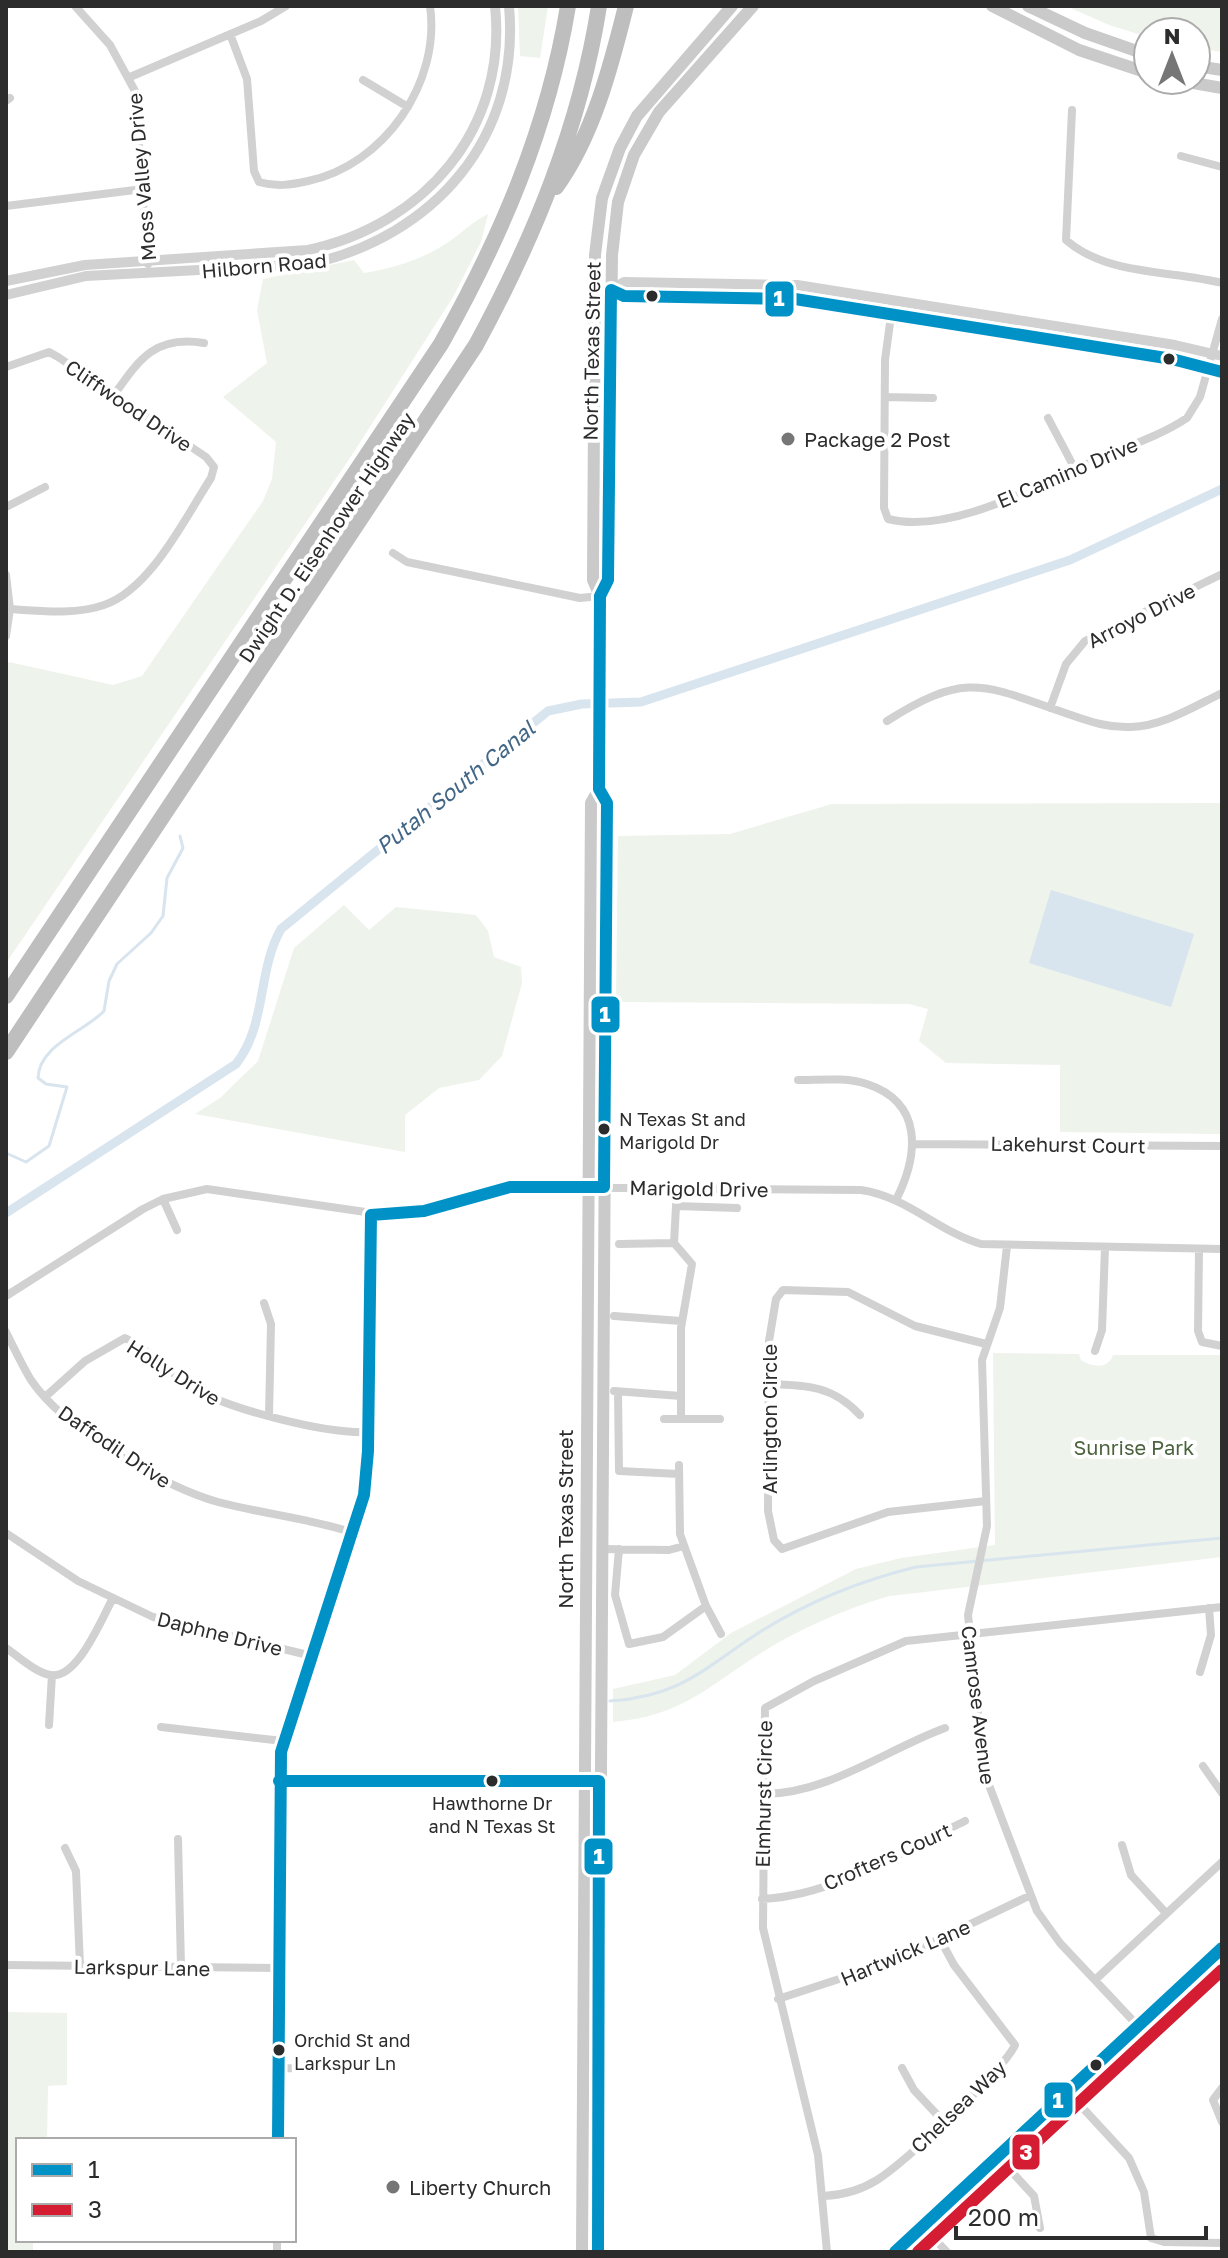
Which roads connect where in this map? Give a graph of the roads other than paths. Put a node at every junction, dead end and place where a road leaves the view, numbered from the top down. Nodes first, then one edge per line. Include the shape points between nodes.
1 (75, 6) edge
2 (286, 6) edge
3 (430, 6) edge
4 (495, 6) edge
5 (509, 6) edge
6 (568, 6) edge
7 (599, 6) edge
8 (626, 6) edge
9 (732, 6) edge
10 (753, 6) edge
11 (992, 6) edge
12 (1028, 6) edge
13 (230, 34) junction
14 (1132, 49) edge
15 (1132, 68) edge
16 (130, 77) junction
17 (363, 80) dead end
18 (408, 107) junction
19 (1072, 110) dead end
20 (1181, 156) dead end
21 (1222, 167) edge
22 (143, 189) junction
23 (546, 201) junction
24 (6, 206) edge
25 (149, 266) junction
26 (6, 281) edge
27 (1222, 283) edge
28 (595, 290) junction
29 (611, 290) junction
30 (6, 295) edge
31 (893, 301) junction
32 (891, 316) junction
33 (1222, 319) edge
34 (204, 343) dead end
35 (1217, 355) edge
36 (6, 367) edge
37 (1209, 368) junction
38 (1222, 372) edge
39 (114, 395) junction
40 (885, 397) junction
41 (933, 398) dead end
42 (1048, 418) dead end
43 (1075, 469) junction
44 (45, 487) dead end
45 (6, 507) edge
46 (393, 553) dead end
47 (1222, 574) edge
48 (6, 575) edge
49 (600, 596) junction
50 (10, 609) junction
51 (6, 636) edge
52 (1222, 693) edge
53 (1050, 708) junction
54 (887, 721) dead end
55 (599, 789) junction
56 (6, 996) edge
57 (6, 1052) edge
58 (798, 1080) dead end
59 (914, 1144) junction
60 (1222, 1146) edge
61 (588, 1187) junction
62 (604, 1187) junction
63 (677, 1188) junction
64 (897, 1198) junction
65 (163, 1199) junction
66 (676, 1206) junction
67 (737, 1208) dead end
68 (371, 1215) junction
69 (177, 1230) dead end
70 (674, 1243) junction
71 (619, 1244) dead end
72 (1007, 1246) junction
73 (1105, 1248) junction
74 (1199, 1249) junction
75 (1222, 1249) edge
76 (6, 1296) edge
77 (264, 1303) dead end
78 (614, 1316) dead end
79 (681, 1321) junction
80 (6, 1332) edge
81 (986, 1344) junction
82 (1222, 1346) edge
83 (1095, 1351) dead end
84 (769, 1384) junction
85 (602, 1389) junction
86 (618, 1392) junction
87 (681, 1396) junction
88 (45, 1397) junction
89 (860, 1415) dead end
90 (269, 1416) junction
91 (664, 1419) dead end
92 (681, 1419) junction
93 (720, 1419) dead end
94 (368, 1432) junction
95 (986, 1501) junction
96 (6, 1533) edge
97 (354, 1533) junction
98 (684, 1546) junction
99 (601, 1549) junction
100 (619, 1549) junction
101 (112, 1600) junction
102 (706, 1606) junction
103 (1222, 1607) edge
104 (1209, 1608) junction
105 (969, 1633) junction
106 (721, 1634) dead end
107 (6, 1648) edge
108 (312, 1656) junction
109 (1200, 1672) dead end
110 (52, 1675) junction
111 (49, 1725) dead end
112 (161, 1727) dead end
113 (945, 1728) dead end
114 (283, 1741) junction
115 (1203, 1766) dead end
116 (279, 1781) junction
117 (583, 1781) junction
118 (599, 1781) junction
119 (1222, 1793) edge
120 (763, 1794) junction
121 (965, 1821) dead end
122 (178, 1839) dead end
123 (1122, 1845) dead end
124 (65, 1848) dead end
125 (1222, 1862) edge
126 (1029, 1896) junction
127 (762, 1899) junction
128 (1166, 1913) junction
129 (940, 1939) junction
130 (1222, 1948) edge
131 (6, 1965) edge
132 (80, 1966) junction
133 (181, 1967) junction
134 (278, 1968) junction
135 (1095, 1980) junction
136 (778, 1999) junction
137 (1138, 2026) junction
138 (278, 2068) junction
139 (902, 2068) dead end
140 (326, 2069) dead end
141 (1222, 2088) edge
142 (1068, 2092) junction
143 (943, 2121) junction
144 (1222, 2122) edge
145 (278, 2138) edge
146 (998, 2157) junction
147 (824, 2196) junction
148 (923, 2227) junction
149 (1040, 2228) dead end
150 (1222, 2243) edge
151 (582, 2252) edge
152 (598, 2252) edge
153 (827, 2252) edge
154 (895, 2252) edge
155 (947, 2252) edge

1 - 16 street, Moss Valley Drive
2 - 13 street
3 - 18 street via 426,64
4 - 25 street, Hilborn Road via 496,53 477,119 450,165 401,213 359,236 308,250
5 - 25 street, Hilborn Road via 507,66 490,125 463,172 407,226 363,249 310,264
6 - 56 highway, Dwight D. Eisenhower Highway via 550,91 519,186 486,262 441,344
7 - 23 highway, Dwight D. Eisenhower Highway via 583,86
8 - 23 highway via 583,138
9 - 28 main road, North Texas Street via 646,103 620,148 599,213
10 - 29 main road, North Texas Street via 669,99 637,148 615,215
11 - 15 main road via 1068,46
12 - 14 main road
13 - 16 street
13 - 18 street via 247,79 259,182 294,184 344,168 381,142
16 - 22 street, Moss Valley Drive via 140,126
17 - 18 street
19 - 27 street via 1066,240 1112,263
20 - 21 street
22 - 24 street
22 - 25 street, Moss Valley Drive
23 - 57 highway, Dwight D. Eisenhower Highway via 476,345
25 - 26 street, Hilborn Road via 64,267
25 - 30 street, Hilborn Road via 67,278
28 - 29 street
28 - 49 main road, North Texas Street via 593,580
29 - 31 street via 624,282 749,282
29 - 32 street via 624,296 795,299
29 - 49 main road, North Texas Street via 608,580
31 - 32 street
31 - 35 street
32 - 37 street
32 - 40 street
33 - 35 street, El Camino Drive
34 - 39 street via 179,339 161,346
35 - 37 street, El Camino Drive
36 - 39 street, Cliffwood Drive via 49,352
37 - 38 street
37 - 43 street, El Camino Drive via 1187,418
39 - 50 street, Cliffwood Drive via 206,457 214,467 211,478 144,579 121,597 78,611
40 - 41 street
40 - 43 street, El Camino Drive via 888,519 963,514
42 - 43 street
44 - 45 street
46 - 49 street via 407,562 580,598
47 - 53 street, Arroyo Drive via 1085,641 1066,664
48 - 50 street
49 - 55 main road, North Texas Street
50 - 51 street
52 - 53 street via 1164,720 1131,727 1095,723
53 - 54 street via 987,687 952,687
55 - 61 main road, North Texas Street via 591,803
55 - 62 main road, North Texas Street via 607,803
58 - 59 street via 850,1081 885,1092 907,1117
59 - 60 street, Lakehurst Court
59 - 64 street
61 - 62 street, Marigold Drive
61 - 68 street, Marigold Drive via 510,1187 424,1211
61 - 117 main road, North Texas Street
62 - 63 street, Marigold Drive
62 - 85 main road, North Texas Street
63 - 64 street, Marigold Drive via 861,1190
63 - 66 street
64 - 72 street, Marigold Drive via 965,1239
65 - 68 street, Marigold Drive via 229,1189
65 - 69 street
65 - 76 street, Marigold Drive
66 - 67 street
66 - 70 street
68 - 94 street
70 - 71 street
70 - 79 street via 692,1264
72 - 73 street, Marigold Drive
72 - 81 street, Camrose Avenue via 1000,1308
73 - 74 street, Marigold Drive
73 - 83 street via 1102,1330
74 - 75 street, Marigold Drive
74 - 82 street via 1198,1331 1202,1342
77 - 90 street via 271,1324
78 - 79 street
79 - 87 street
80 - 88 street, Daffodil Drive
81 - 84 street, Arlington Circle via 915,1326 848,1292 783,1290 771,1321
81 - 95 street, Camrose Avenue via 981,1381
84 - 89 street via 818,1387 845,1399
84 - 95 street, Arlington Circle via 768,1511 774,1540 782,1549 888,1512
85 - 86 street
85 - 99 main road, North Texas Street
86 - 87 street
86 - 98 street via 619,1471 679,1470
87 - 92 street
88 - 90 street, Holly Drive via 85,1361 125,1338 195,1389
88 - 97 street, Daffodil Drive via 78,1426 174,1486
90 - 94 street, Holly Drive
91 - 92 street
92 - 93 street
94 - 97 street via 367,1475
95 - 105 street, Camrose Avenue
96 - 101 street, Daphne Drive
97 - 108 street
98 - 100 street
98 - 102 street
99 - 100 street
99 - 118 main road, North Texas Street
100 - 102 street via 615,1595 629,1644 663,1637
101 - 108 street, Daphne Drive via 180,1626
101 - 110 street via 70,1669
102 - 106 street
103 - 104 street, Elmhurst Circle
104 - 105 street, Elmhurst Circle
104 - 109 street via 1211,1635
105 - 120 street, Elmhurst Circle via 886,1648 765,1708
105 - 126 street, Camrose Avenue via 984,1772
107 - 110 street
108 - 114 street
110 - 111 street
112 - 114 street
113 - 120 street via 803,1790
114 - 116 street
115 - 119 street
116 - 117 street
116 - 134 street
117 - 118 street
117 - 151 main road, North Texas Street
118 - 152 main road, North Texas Street
120 - 127 street, Elmhurst Circle
121 - 127 street, Crofters Court via 850,1877
122 - 133 street
123 - 128 street via 1125,1867
124 - 132 street via 76,1871
125 - 128 street
126 - 129 street, Hartwick Lane
126 - 135 street, Camrose Avenue via 1048,1928
127 - 136 street, Elmhurst Circle via 765,1946
128 - 135 street
129 - 136 street, Hartwick Lane via 869,1971
129 - 143 street, Chelsea Way via 1015,2045 999,2069
130 - 137 street
131 - 132 street, Larkspur Lane
132 - 133 street, Larkspur Lane
133 - 134 street, Larkspur Lane
134 - 138 street
135 - 137 street, Camrose Avenue
136 - 147 street, Elmhurst Circle
137 - 142 street
138 - 140 street
138 - 145 street
139 - 143 street
141 - 144 street via 1213,2100
142 - 146 street
142 - 150 street via 1134,2166 1151,2238
143 - 147 street, Chelsea Way via 877,2180 851,2193
146 - 148 street
146 - 149 street via 1034,2196
147 - 153 street, Elmhurst Circle
148 - 154 street
148 - 155 street

